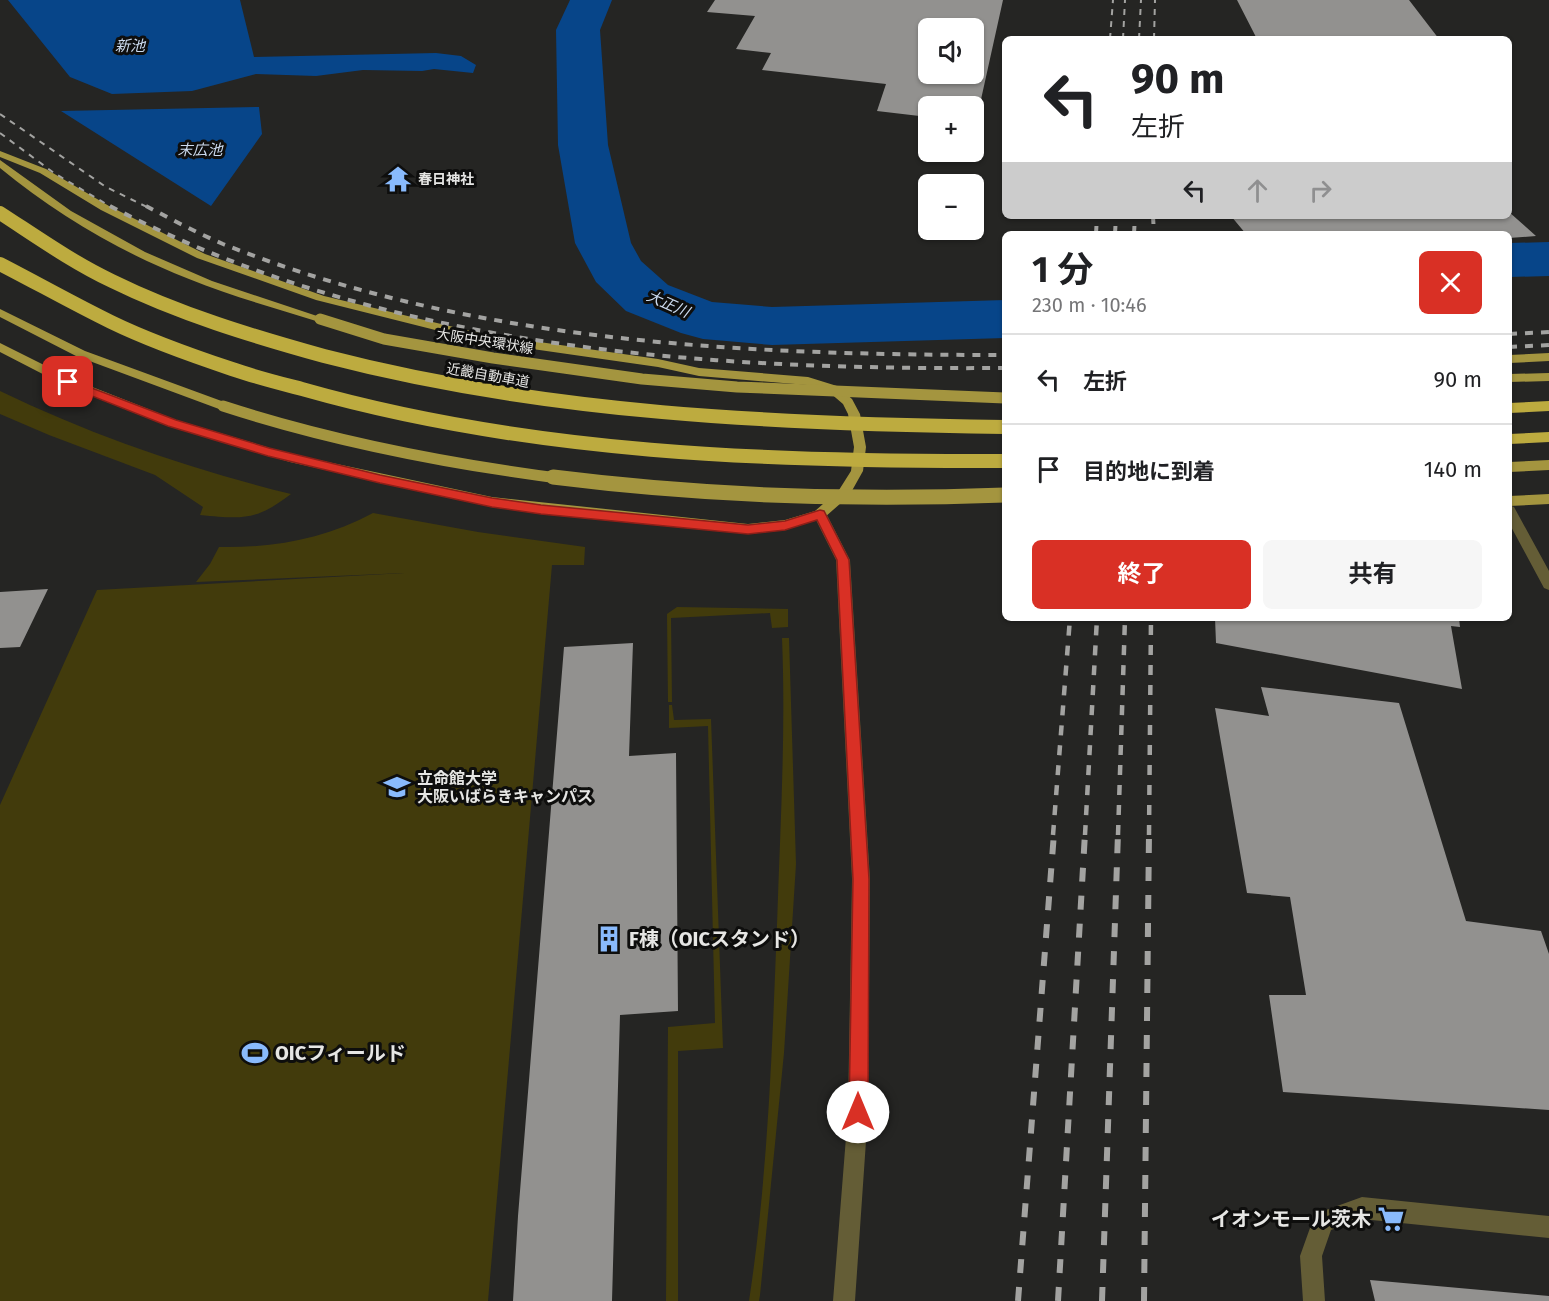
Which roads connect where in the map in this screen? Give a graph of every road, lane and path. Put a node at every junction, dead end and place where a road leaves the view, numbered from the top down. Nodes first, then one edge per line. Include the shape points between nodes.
1 (0, 154) edge
2 (0, 163) edge
3 (0, 213) edge
4 (0, 264) edge
5 (0, 312) edge
6 (0, 347) edge
7 (1549, 357) edge
8 (1512, 359) edge
9 (1549, 376) edge
10 (1512, 378) edge
11 (1002, 398) edge
12 (1549, 406) edge
13 (1512, 408) edge
14 (1002, 428) edge
15 (1549, 437) edge
16 (1512, 439) edge
17 (1002, 461) edge
18 (1549, 465) edge
19 (1512, 467) edge
20 (1002, 495) edge
21 (1549, 499) edge
22 (1512, 501) edge
23 (820, 514) junction
24 (1512, 516) edge
25 (1549, 584) edge
26 (1549, 1227) edge
27 (844, 1301) edge
28 (1314, 1301) edge

1 - 23 main road via 43,171 105,208 201,256 320,298 483,338 699,372 808,381 833,389 848,402 854,414 860,447 857,471 844,493
2 - 11 main road, 大阪中央環状線, bridge via 65,212 119,243 193,277 384,339 642,379 771,389
3 - 14 highway, 近畿自動車道, bridge via 87,269 149,298 240,332 424,380 656,415
4 - 17 highway, bridge via 112,324 203,359 290,388 484,430 771,460
5 - 20 main road, bridge via 128,374 223,406 386,451 625,488 733,496 857,499
6 - 23 main road via 68,382 204,434 290,458 492,502 748,529 785,525
7 - 8 main road
9 - 10 main road
12 - 13 highway
15 - 16 highway
18 - 19 main road
21 - 22 main road
23 - 27 street via 843,560 861,879 858,1112
24 - 25 street
26 - 28 street via 1362,1208 1323,1222 1311,1257

